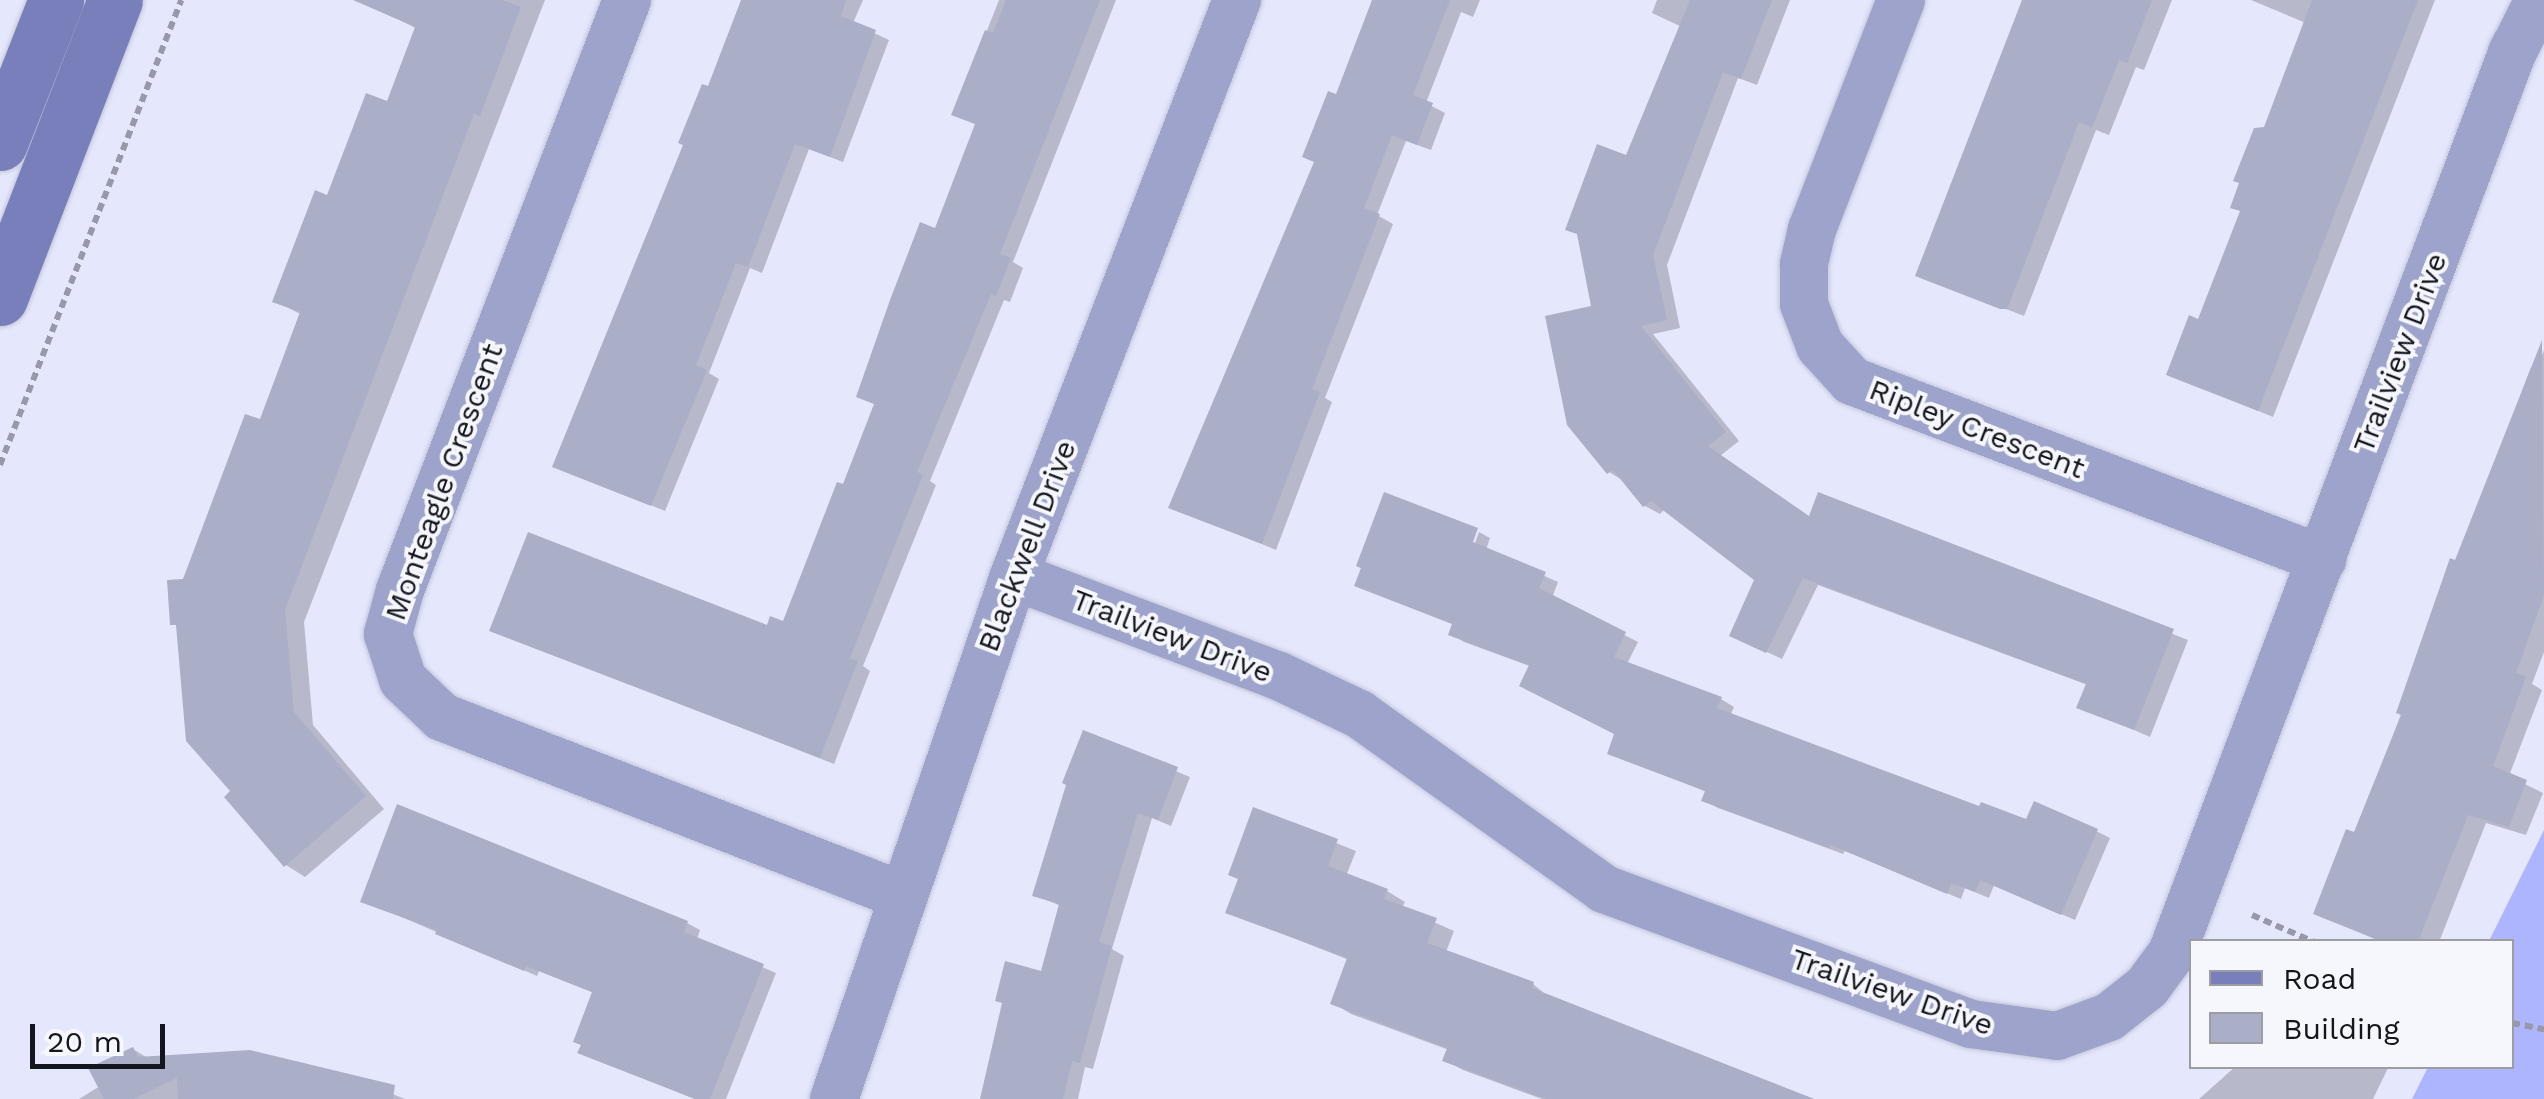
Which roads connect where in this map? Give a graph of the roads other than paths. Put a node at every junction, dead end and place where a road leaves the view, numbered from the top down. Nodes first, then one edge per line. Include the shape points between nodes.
1 (56, 0) edge
2 (116, 0) edge
3 (627, 0) edge
4 (1237, 0) edge
5 (1901, 0) edge
6 (2539, 0) edge
7 (0, 144) edge
8 (0, 298) edge
9 (2322, 559) junction
10 (1014, 576) junction
11 (901, 895) junction
12 (834, 1099) edge

1 - 7 main road
2 - 8 main road
3 - 11 street, Monteagle Crescent via 388,634 403,680 442,717
4 - 10 street, Blackwell Drive
5 - 9 street, Ripley Crescent via 1812,229 1804,304 1820,346 1852,381
6 - 9 street, Trailview Drive via 2512,53
9 - 10 street, Trailview Drive via 2172,952 2147,988 2110,1017 2057,1036 1971,1024 1604,889 1359,714 1279,676
10 - 11 street, Blackwell Drive
11 - 12 street, Blackwell Drive

